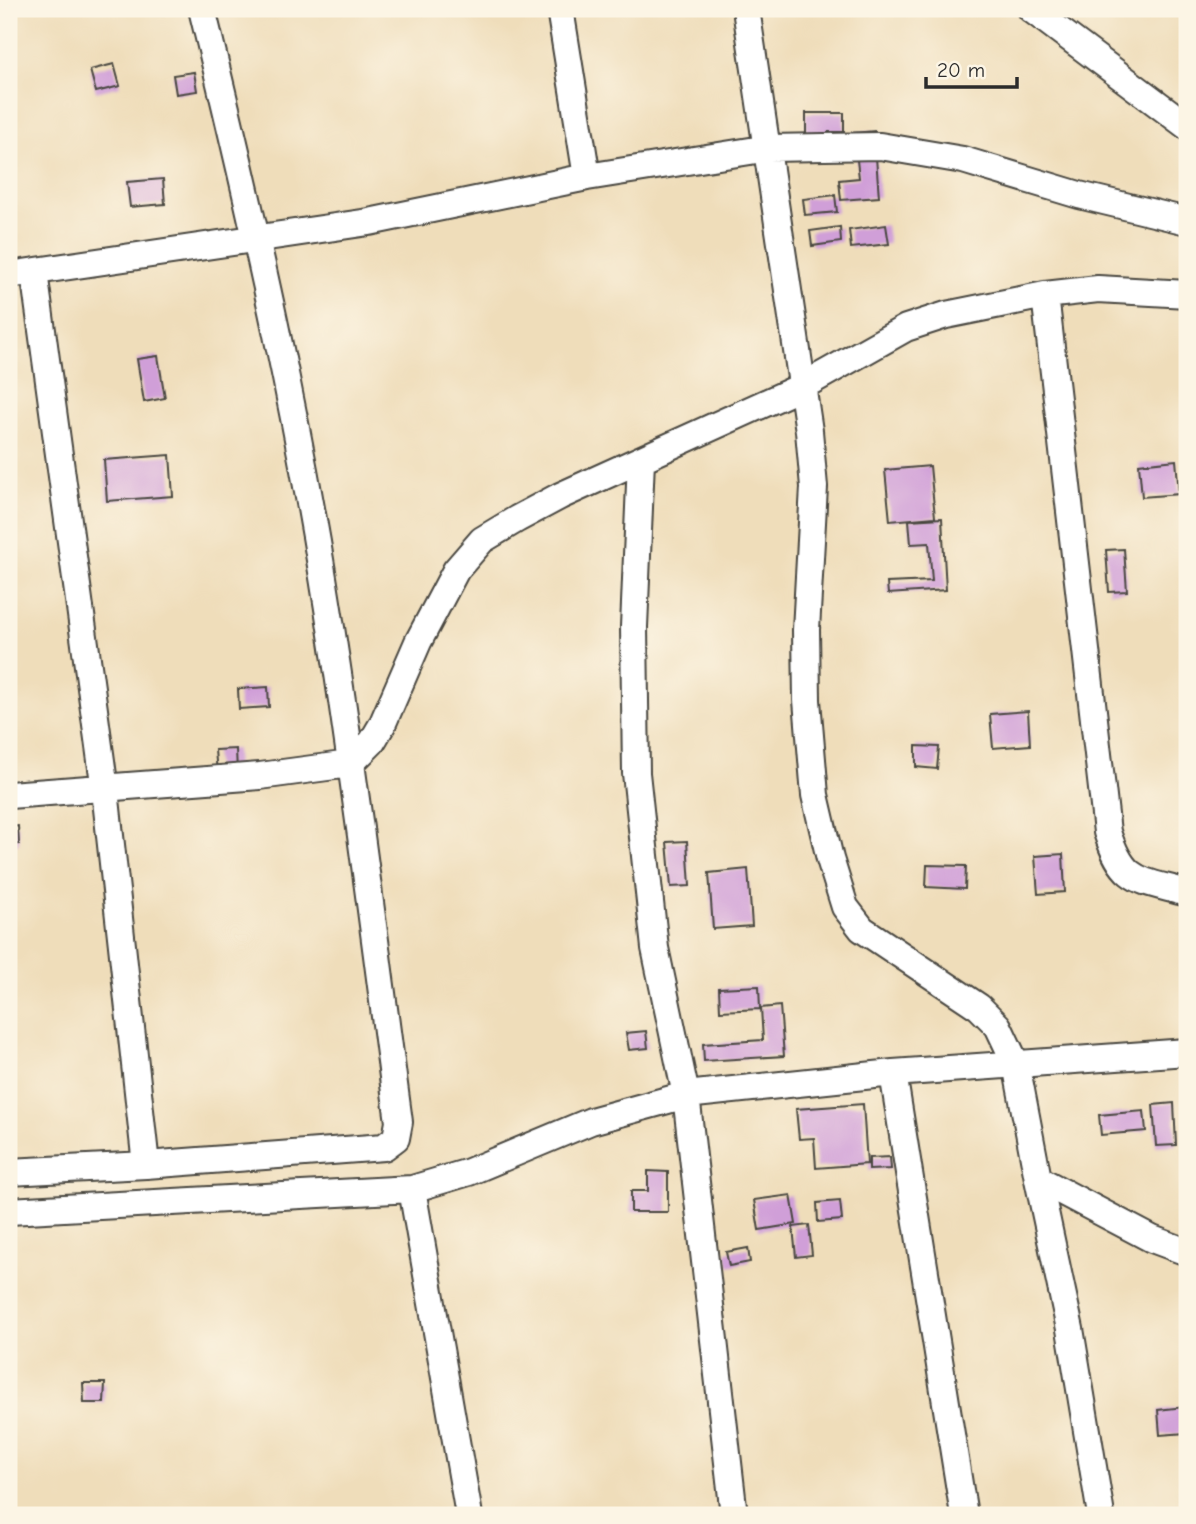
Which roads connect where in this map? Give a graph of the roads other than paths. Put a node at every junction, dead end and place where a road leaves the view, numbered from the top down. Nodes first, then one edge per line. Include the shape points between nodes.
1 (202, 9) edge
2 (561, 9) edge
3 (746, 9) edge
4 (1031, 9) edge
5 (1187, 126) edge
6 (769, 148) junction
7 (587, 177) junction
8 (1187, 221) edge
9 (258, 239) junction
10 (21, 274) edge
11 (1187, 294) edge
12 (1045, 295) junction
13 (803, 386) junction
14 (641, 460) junction
15 (350, 764) junction
16 (105, 790) junction
17 (9, 795) edge
18 (1187, 893) edge
19 (1187, 1052) edge
20 (1016, 1064) junction
21 (893, 1073) junction
22 (686, 1094) junction
23 (146, 1165) junction
24 (9, 1172) edge
25 (1038, 1179) junction
26 (412, 1189) junction
27 (9, 1211) edge
28 (1187, 1252) edge
29 (468, 1515) edge
30 (734, 1515) edge
31 (964, 1515) edge
32 (1101, 1515) edge

1 - 9 street
2 - 7 street
3 - 6 street
4 - 5 street
6 - 7 street
6 - 8 street via 880,146 951,158
6 - 13 street
7 - 9 street via 369,222
9 - 10 street
9 - 15 street via 311,508
10 - 16 street
11 - 12 street via 1098,289
12 - 13 street via 906,328
12 - 18 street via 1107,832 1117,862 1136,878
13 - 14 street
13 - 20 street via 814,487 807,700 815,795 845,907 862,929 979,1007 998,1026
14 - 15 street via 560,496 482,540 456,570 433,610 372,742
14 - 22 street via 634,627 636,773 656,948
15 - 16 street
15 - 23 street via 399,1122 396,1138 384,1147
16 - 17 street
16 - 23 street
19 - 20 street
20 - 21 street
20 - 25 street
21 - 22 street
21 - 31 street
22 - 26 street via 591,1121 469,1172
22 - 30 street
23 - 24 street
25 - 28 street via 1140,1233
25 - 32 street via 1070,1329
26 - 27 street
26 - 29 street

